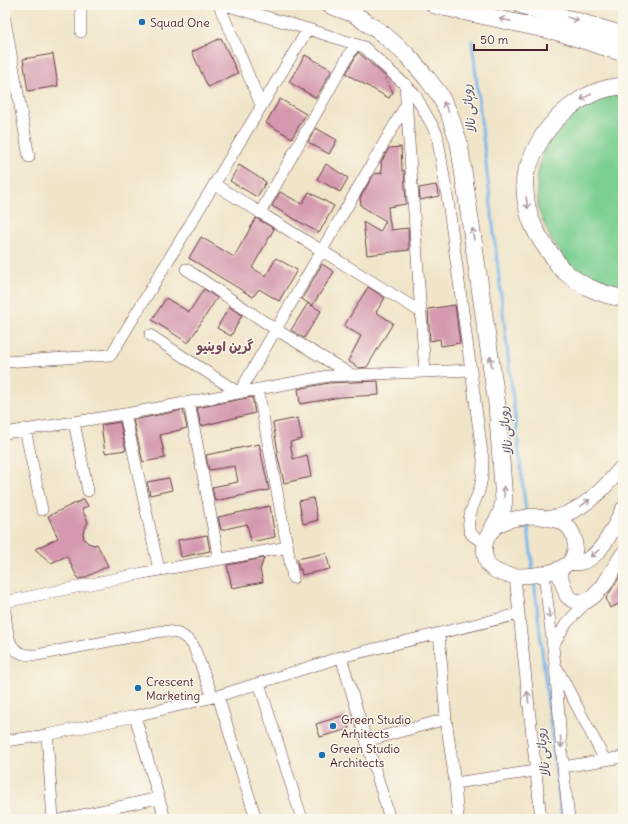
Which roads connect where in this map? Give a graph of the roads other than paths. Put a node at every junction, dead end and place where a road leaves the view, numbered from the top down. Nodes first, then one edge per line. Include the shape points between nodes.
1 (81, 5) edge
2 (219, 5) edge
3 (225, 5) edge
4 (330, 5) edge
5 (434, 5) edge
6 (522, 5) edge
7 (5, 20) edge
8 (308, 28) junction
9 (82, 32) dead end
10 (623, 35) edge
11 (355, 44) junction
12 (623, 53) edge
13 (405, 84) junction
14 (623, 86) edge
15 (261, 105) junction
16 (406, 105) junction
17 (29, 157) dead end
18 (214, 184) junction
19 (260, 213) junction
20 (321, 250) junction
21 (186, 269) dead end
22 (623, 298) edge
23 (421, 312) junction
24 (276, 329) junction
25 (150, 335) dead end
26 (5, 362) edge
27 (471, 370) junction
28 (425, 372) junction
29 (352, 375) junction
30 (258, 389) junction
31 (238, 393) junction
32 (189, 402) junction
33 (125, 414) junction
34 (74, 422) junction
35 (25, 429) junction
36 (5, 433) edge
37 (623, 466) edge
38 (88, 491) dead end
39 (623, 509) edge
40 (42, 510) dead end
41 (550, 518) junction
42 (489, 535) junction
43 (288, 547) junction
44 (623, 554) edge
45 (219, 559) junction
46 (557, 569) junction
47 (159, 570) junction
48 (515, 577) junction
49 (293, 578) dead end
50 (587, 601) junction
51 (5, 602) edge
52 (5, 611) edge
53 (519, 614) junction
54 (439, 633) junction
55 (553, 645) junction
56 (341, 657) junction
57 (555, 664) junction
58 (259, 683) junction
59 (215, 696) junction
60 (135, 716) junction
61 (446, 719) junction
62 (47, 735) junction
63 (5, 741) edge
64 (366, 741) junction
65 (623, 757) edge
66 (605, 760) junction
67 (563, 767) junction
68 (536, 771) junction
69 (455, 783) junction
70 (158, 798) junction
71 (53, 819) edge
72 (63, 819) edge
73 (165, 819) edge
74 (256, 819) edge
75 (302, 819) edge
76 (390, 819) edge
77 (458, 819) edge
78 (541, 819) edge
79 (569, 819) edge

1 - 9 street
2 - 15 street
3 - 8 street
42 -> 4 highway via 501,514 504,501 497,405 459,143 438,94 407,55 354,14
12 -> 5 highway via 558,32
6 -> 10 highway
7 - 17 street
8 - 11 street
8 - 15 street
11 - 13 street via 364,47
11 - 19 street
13 - 16 street
13 - 27 street via 414,92 437,134
14 -> 22 highway via 594,92 572,105 550,126 534,151 525,177 526,204 534,228 562,270 583,284 610,296
15 - 18 street
16 - 20 street
16 - 23 street
18 - 19 street
18 - 26 street via 111,355
19 - 20 street
20 - 23 street
20 - 24 street
21 - 24 street
23 - 28 street
24 - 29 street
24 - 31 street
25 - 31 street
27 - 28 street
27 - 42 street via 483,460 479,490 469,519 469,528 475,537
28 - 29 street
29 - 30 street via 328,376
30 - 31 street
30 - 43 street
31 - 32 street
32 - 33 street
32 - 45 street
33 - 34 street
33 - 47 street
34 - 35 street
34 - 38 street
35 - 36 street
35 - 40 street
41 -> 37 main road via 568,513 584,504 607,485
39 -> 46 main road via 602,548 582,562
41 - 42 main road via 531,516 503,522
41 - 46 main road via 563,523 572,531 575,540 575,549
42 - 48 main road via 484,553 488,566 499,573
43 - 45 street
43 - 49 street
44 - 50 main road via 604,585
45 - 47 street
46 - 48 main road
46 - 50 main road via 567,596 579,602
46 -> 55 street
47 - 51 street
48 - 53 street
50 - 55 street via 566,624
52 - 59 street via 9,641 19,653 27,656 166,630 175,632 194,645
53 - 54 street
68 -> 53 street
54 - 56 street
54 - 61 street
55 - 57 street
56 - 58 street
56 - 64 street
57 - 66 street
57 -> 67 street
58 - 59 street
58 - 75 street
59 - 60 street
59 - 74 street
60 - 62 street
60 - 70 street
61 - 64 street
61 - 69 street
62 - 63 street
62 - 71 street
64 - 76 street
65 - 66 street
66 - 67 street
67 - 79 street
68 - 69 street
68 - 78 street
69 - 77 street
70 - 72 street
70 - 73 street

